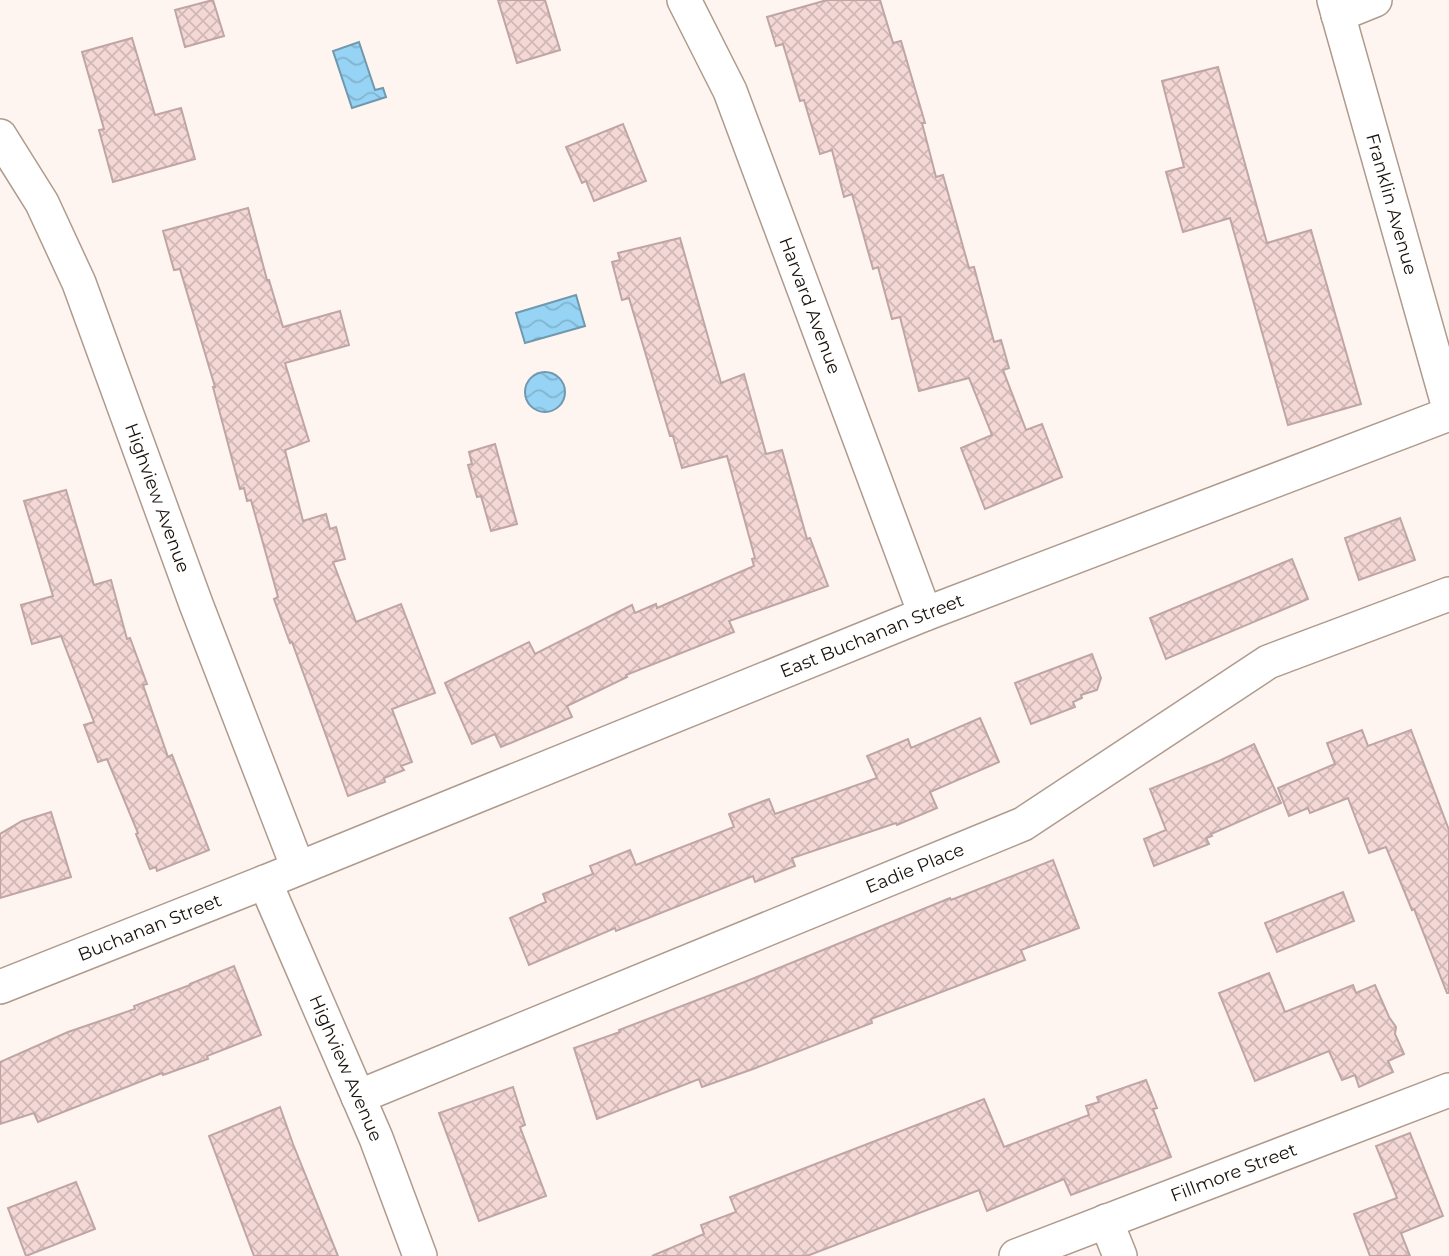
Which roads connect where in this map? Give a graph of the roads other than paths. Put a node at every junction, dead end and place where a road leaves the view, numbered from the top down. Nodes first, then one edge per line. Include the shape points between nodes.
1 (684, 0) edge
2 (1375, 0) edge
3 (1336, 8) edge
4 (0, 136) edge
5 (1449, 408) edge
6 (1449, 414) edge
7 (1449, 594) edge
8 (925, 614) junction
9 (298, 868) junction
10 (265, 882) junction
11 (0, 987) edge
12 (1449, 1090) edge
13 (358, 1097) junction
14 (1106, 1221) junction
15 (419, 1256) edge
16 (1016, 1256) edge
17 (1120, 1256) edge

1 - 8 street, Harvard Avenue via 730,91
2 - 3 street
3 - 5 street, Franklin Avenue
4 - 9 street, Highview Avenue via 42,203 79,283
6 - 8 street, East Buchanan Street
7 - 13 street, Eadie Place via 1268,662 1023,824
8 - 9 street, East Buchanan Street
9 - 10 street, Buchanan Street
10 - 11 street, Buchanan Street
10 - 13 street, Highview Avenue
12 - 14 street, Fillmore Street
13 - 15 street, Highview Avenue
14 - 16 street, Fillmore Street
14 - 17 street

